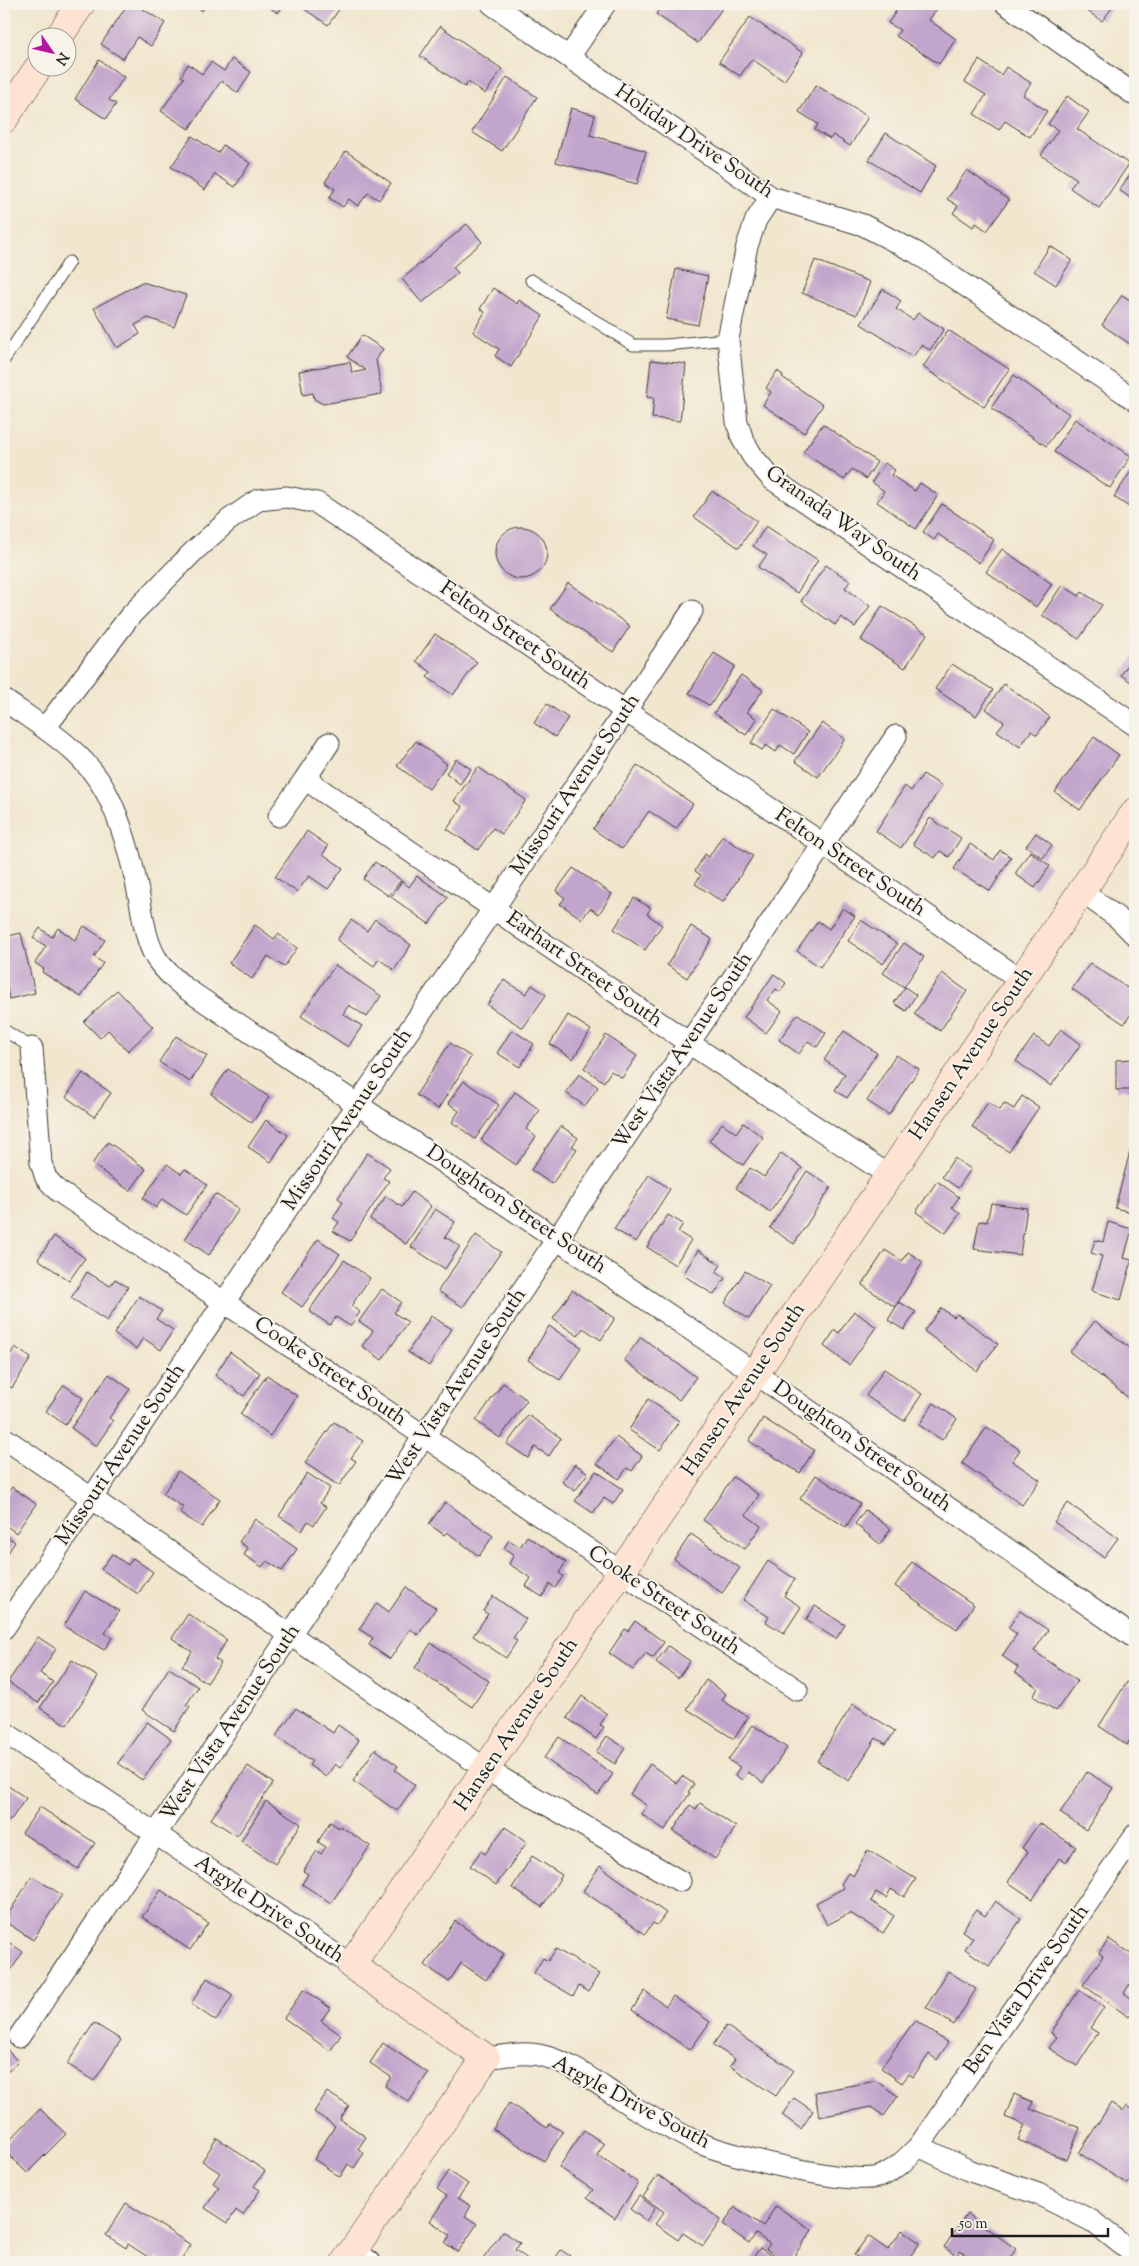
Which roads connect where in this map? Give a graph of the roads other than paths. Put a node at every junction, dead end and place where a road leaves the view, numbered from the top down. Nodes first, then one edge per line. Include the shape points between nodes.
1 (80, 4) edge
2 (492, 4) edge
3 (604, 4) edge
4 (1006, 4) edge
5 (64, 28) edge
6 (569, 57) junction
7 (31, 78) edge
8 (1135, 95) edge
9 (4, 120) edge
10 (771, 197) junction
11 (69, 262) dead end
12 (531, 280) dead end
13 (728, 339) junction
14 (4, 360) edge
15 (1135, 400) edge
16 (692, 611) dead end
17 (4, 700) edge
18 (625, 710) junction
19 (1135, 725) edge
20 (44, 728) junction
21 (896, 736) dead end
22 (329, 743) dead end
23 (305, 779) junction
24 (1135, 812) edge
25 (279, 816) dead end
26 (823, 844) junction
27 (1082, 892) junction
28 (494, 908) junction
29 (1135, 935) edge
30 (1022, 980) junction
31 (4, 1030) edge
32 (689, 1042) junction
33 (32, 1048) joint
34 (358, 1104) junction
35 (890, 1176) junction
36 (557, 1238) junction
37 (225, 1302) junction
38 (756, 1373) junction
39 (424, 1436) junction
40 (4, 1438) edge
41 (91, 1500) junction
42 (621, 1572) junction
43 (4, 1628) edge
44 (290, 1635) junction
45 (1135, 1638) edge
46 (797, 1690) dead end
47 (4, 1732) edge
48 (487, 1770) junction
49 (156, 1833) junction
50 (1135, 1835) edge
51 (680, 1881) dead end
52 (351, 1965) junction
53 (18, 2037) dead end
54 (486, 2058) junction
55 (919, 2146) junction
56 (1135, 2256) edge
57 (356, 2258) edge

1 - 5 street
2 - 6 street, Holiday Drive South
3 - 6 street
4 - 8 street
6 - 10 street, Holiday Drive South
7 - 9 street
10 - 13 street, Granada Way South via 756,220 747,246
10 - 15 street, Holiday Drive South via 863,225 917,253
11 - 14 lane
12 - 13 lane via 634,345 666,346
13 - 19 street, Granada Way South via 737,422 753,457 772,479
16 - 18 street, Missouri Avenue South
17 - 20 street, Doughton Street South
18 - 20 street, Felton Street South via 316,503 287,497 258,500 194,551 130,616
18 - 26 street, Felton Street South
18 - 28 street, Missouri Avenue South
20 - 34 street, Doughton Street South via 70,748 107,792 118,818 148,937 167,973
21 - 26 street, West Vista Avenue South
22 - 23 street
23 - 25 street
23 - 28 street, Earhart Street South
24 - 27 street, Hansen Avenue South
26 - 30 street, Felton Street South
26 - 32 street, West Vista Avenue South
27 - 29 street
27 - 30 street, Hansen Avenue South
28 - 32 street, Earhart Street South
28 - 34 street, Missouri Avenue South
30 - 35 street, Hansen Avenue South
31 - 33 lane
32 - 35 street, Earhart Street South
32 - 36 street, West Vista Avenue South
33 - 37 street, Cooke Street South via 41,1163 46,1178 58,1191
34 - 36 street, Doughton Street South
34 - 37 street, Missouri Avenue South
35 - 38 street, Hansen Avenue South
36 - 38 street, Doughton Street South
36 - 39 street, West Vista Avenue South
37 - 39 street, Cooke Street South
37 - 41 street, Missouri Avenue South
38 - 42 street, Hansen Avenue South
38 - 45 street, Doughton Street South
39 - 42 street, Cooke Street South
39 - 44 street, West Vista Avenue South
40 - 41 street
41 - 43 street, Missouri Avenue South
41 - 44 street
42 - 46 street, Cooke Street South
42 - 48 street, Hansen Avenue South
44 - 48 street
44 - 49 street, West Vista Avenue South
47 - 49 street, Argyle Drive South
48 - 51 street
48 - 52 street, Hansen Avenue South
49 - 52 street, Argyle Drive South
49 - 53 street, West Vista Avenue South
50 - 55 street, Ben Vista Drive South
52 - 54 street, Argyle Drive South
54 - 55 street, Argyle Drive South via 542,2055 576,2070 701,2144 757,2161 845,2178 880,2177
54 - 57 street
55 - 56 street via 968,2170 1038,2194 1092,2221

